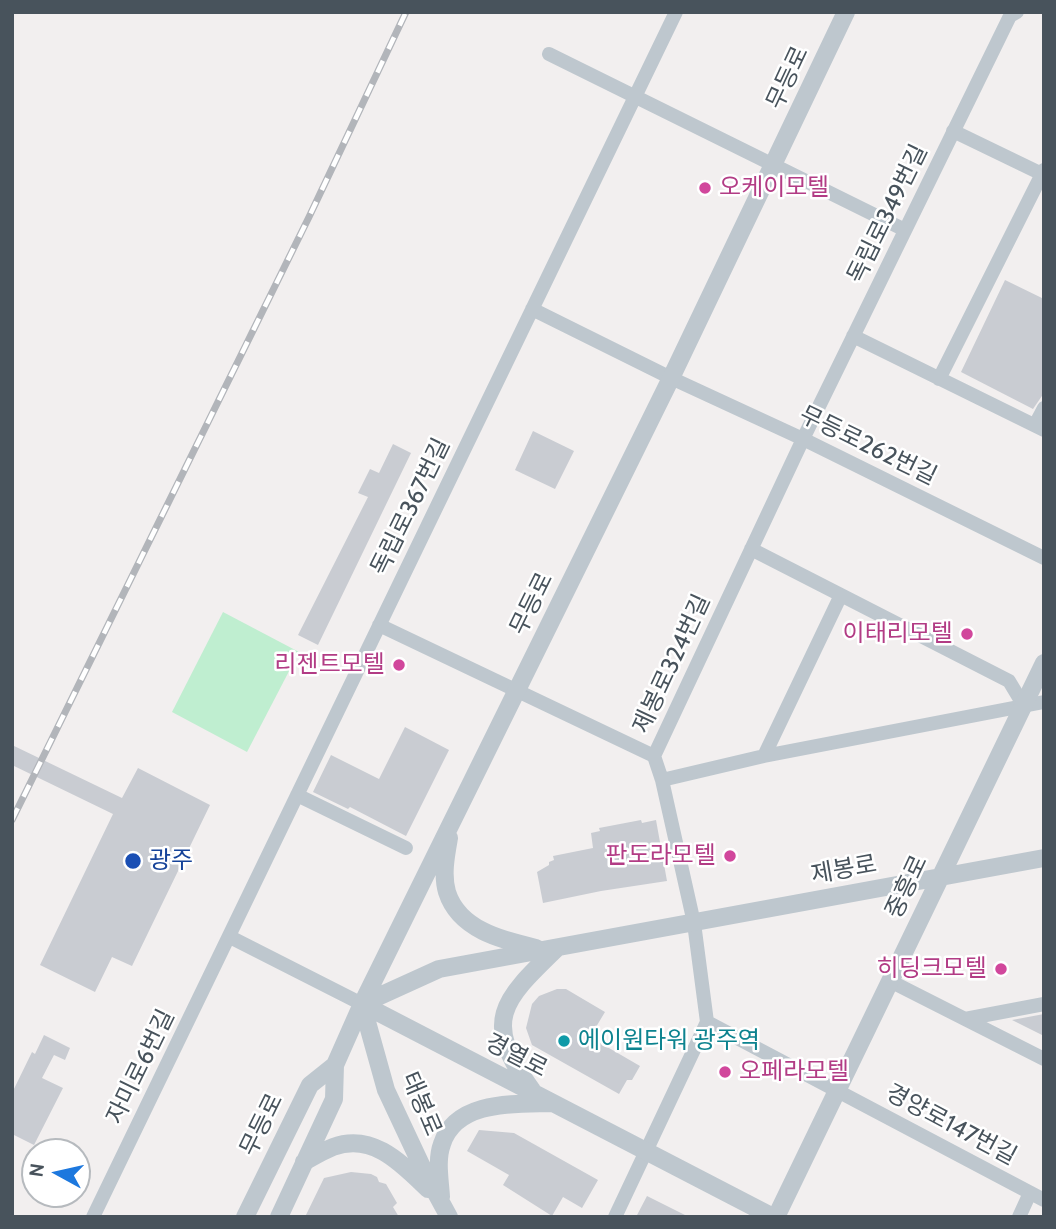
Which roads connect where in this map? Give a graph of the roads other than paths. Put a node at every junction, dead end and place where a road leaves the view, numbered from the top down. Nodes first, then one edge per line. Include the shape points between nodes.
1 (676, 12) edge
2 (846, 12) edge
3 (1010, 13) edge
4 (549, 54) dead end
5 (635, 96) junction
6 (953, 131) junction
7 (774, 165) junction
8 (1043, 173) edge
9 (905, 230) junction
10 (532, 309) junction
11 (853, 336) junction
12 (671, 378) junction
13 (939, 379) junction
14 (1044, 408) edge
15 (1039, 427) edge
16 (803, 439) junction
17 (751, 549) junction
18 (1044, 558) edge
19 (841, 595) junction
20 (379, 625) junction
21 (1044, 663) edge
22 (516, 692) junction
23 (1044, 702) edge
24 (1024, 706) junction
25 (654, 756) junction
26 (764, 756) junction
27 (662, 780) junction
28 (297, 795) junction
29 (451, 821) junction
30 (406, 848) dead end
31 (1044, 858) edge
32 (938, 878) junction
33 (694, 923) junction
34 (230, 937) junction
35 (550, 949) junction
36 (890, 981) junction
37 (362, 1004) junction
38 (1044, 1004) edge
39 (965, 1019) junction
40 (708, 1022) junction
41 (1044, 1059) edge
42 (335, 1065) junction
43 (837, 1091) junction
44 (534, 1093) junction
45 (554, 1103) junction
46 (648, 1152) junction
47 (304, 1162) junction
48 (1030, 1193) junction
49 (1044, 1200) edge
50 (445, 1209) edge
51 (93, 1217) edge
52 (245, 1217) edge
53 (279, 1217) edge
54 (615, 1217) edge
55 (774, 1217) edge
56 (1019, 1217) edge

1 - 5 street, 독립로367번길
2 - 7 street, 무등로
3 - 6 street, 독립로349번길
4 - 5 street
5 - 7 street
5 - 10 street, 독립로367번길
6 - 8 street
6 - 9 street, 독립로349번길
7 - 9 street
7 - 12 street, 무등로
8 - 13 street
9 - 11 street, 독립로349번길
10 - 12 street, 무등로262번길
10 - 20 street, 독립로367번길
11 - 13 street
11 - 16 street, 독립로349번길
12 - 16 street, 무등로262번길
12 - 22 street, 무등로
13 - 15 street
14 - 15 street
16 - 17 street, 제봉로324번길
16 - 18 street, 무등로262번길
17 - 19 street
17 - 25 street, 제봉로324번길
19 - 24 street via 1009,681
19 - 26 street
20 - 22 street
20 - 28 street, 독립로367번길
21 - 24 street, 중흥로
22 - 25 street
22 - 29 street, 무등로
23 - 24 street
24 - 26 street
24 - 32 street, 중흥로
25 - 27 street, 제봉로324번길
26 - 27 street
27 - 33 street, 제봉로324번길
28 - 30 street
28 - 34 street, 독립로367번길
29 - 35 street via 444,875 454,906 483,932
29 - 37 street, 무등로
31 - 32 street, 제봉로
32 - 33 street, 제봉로
32 - 36 street, 중흥로
33 - 35 street, 제봉로
33 - 40 street
34 - 37 street
34 - 51 street, 자미로6번길
35 - 37 street, 제봉로 via 439,969
35 - 44 street via 519,984 503,1022 504,1045
36 - 39 street
36 - 43 street, 중흥로
37 - 42 street, 무등로
37 - 44 street, 경열로
37 - 50 street, 태봉로 via 386,1090
38 - 39 street
39 - 41 street
40 - 43 street
40 - 46 street
42 - 47 street, 무등로 via 334,1099
42 - 52 street, 무등로 via 310,1085
43 - 48 street, 경양로147번길
43 - 55 street, 중흥로
44 - 45 street, 경열로
45 - 46 street, 경열로
45 - 50 street via 494,1106 457,1123 447,1133 439,1160
46 - 54 street
46 - 55 street, 경열로
47 - 50 street via 349,1143 372,1146 393,1156
47 - 53 street, 무등로
48 - 49 street, 경양로147번길
48 - 56 street

